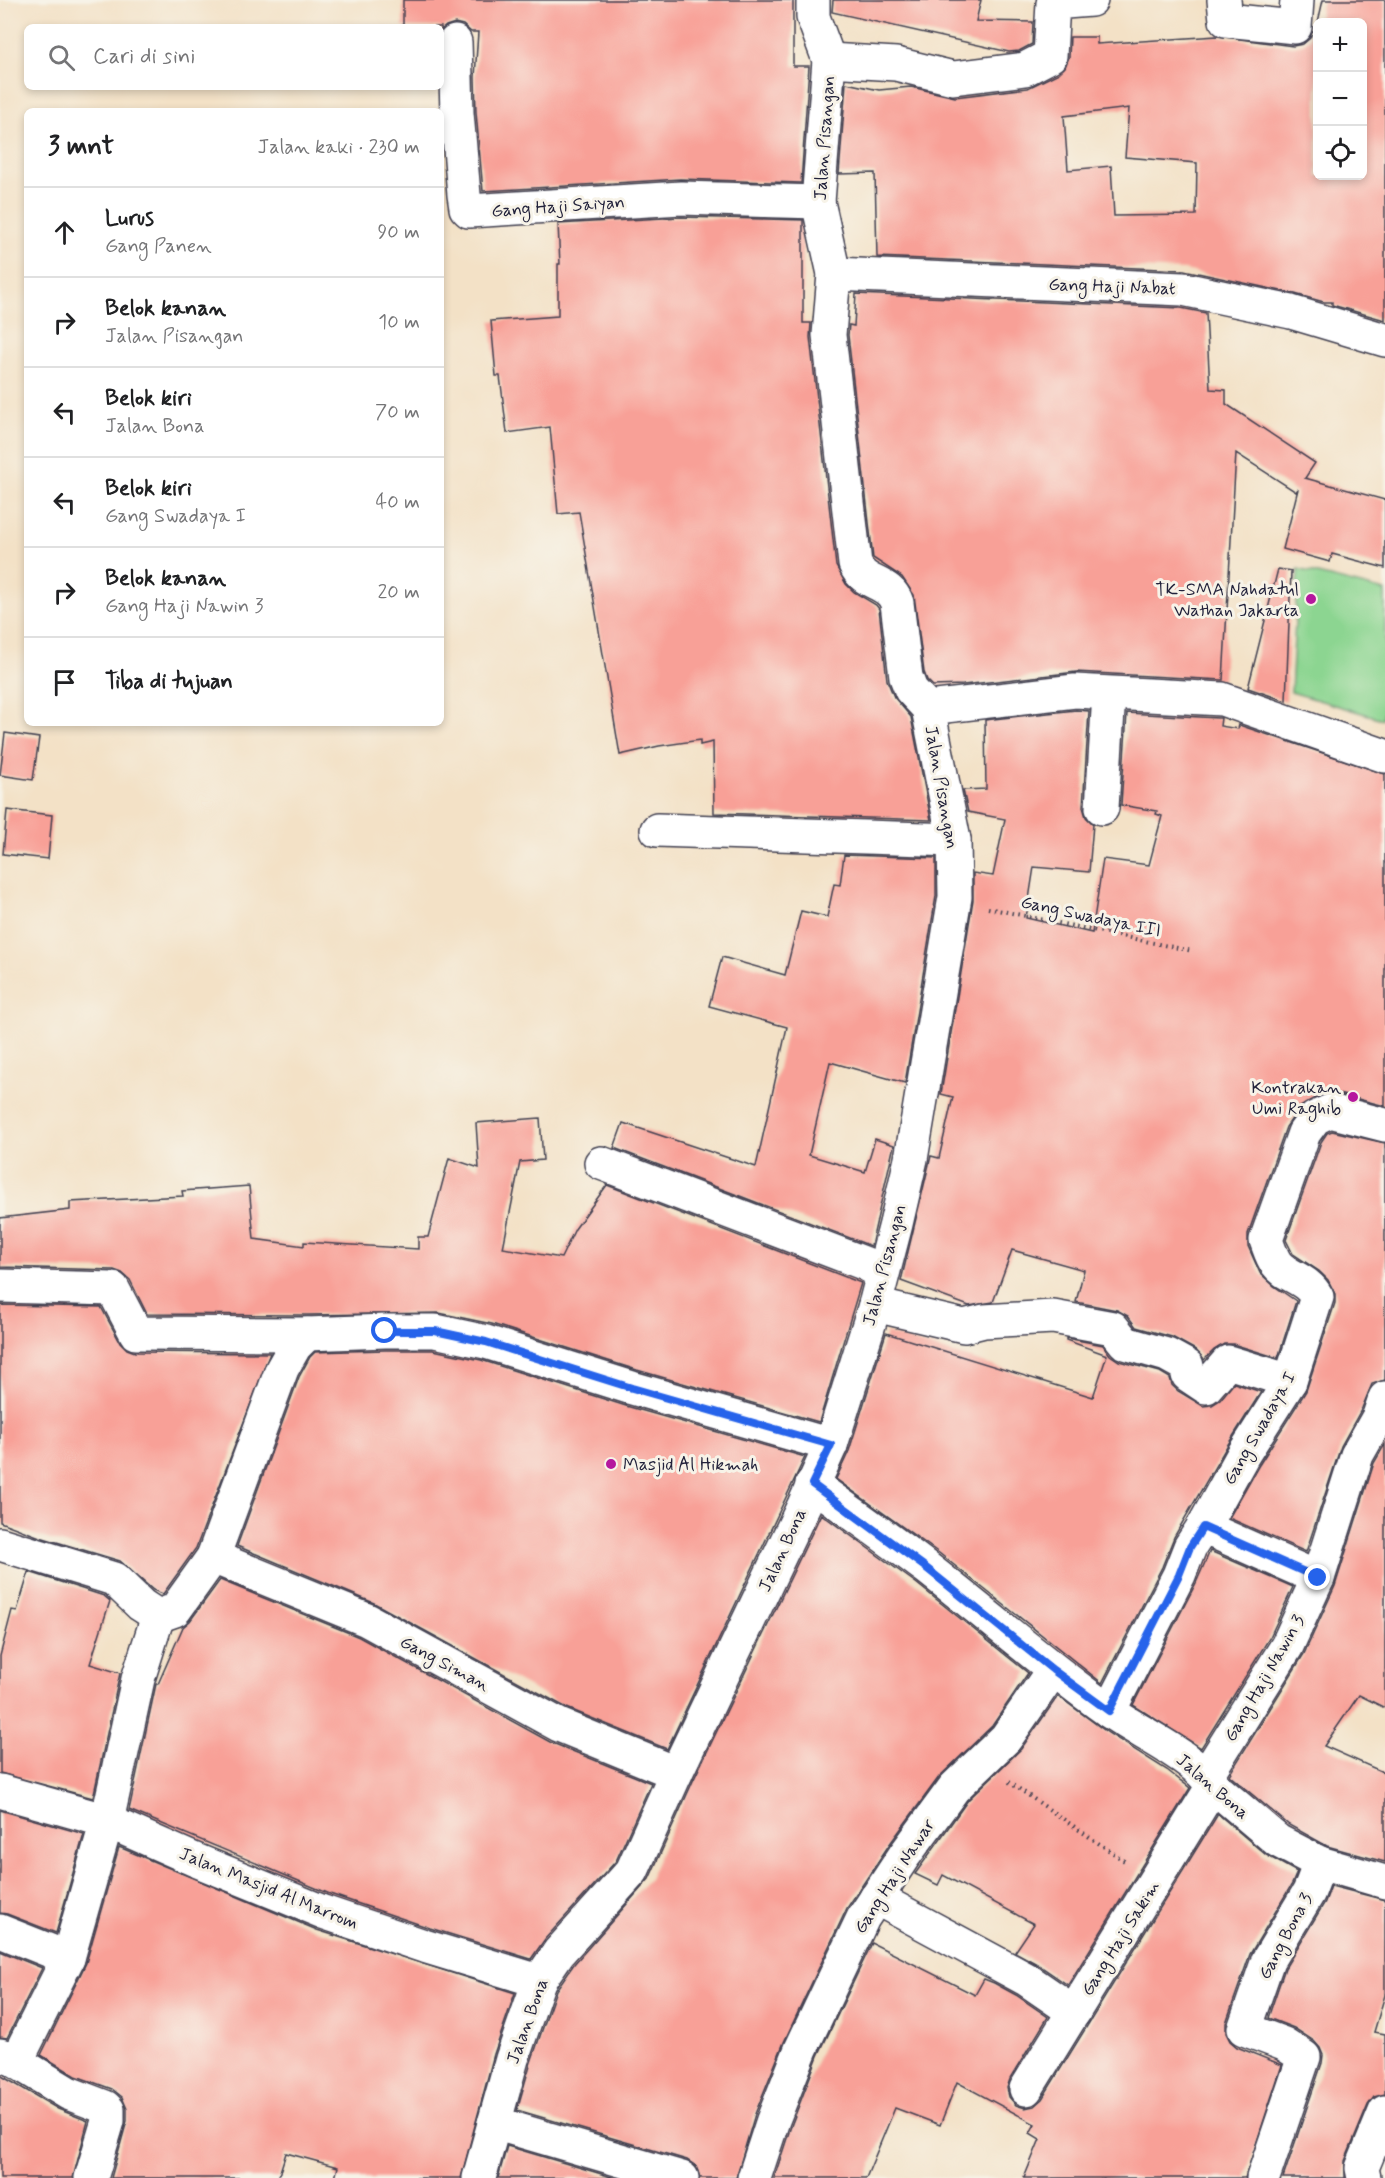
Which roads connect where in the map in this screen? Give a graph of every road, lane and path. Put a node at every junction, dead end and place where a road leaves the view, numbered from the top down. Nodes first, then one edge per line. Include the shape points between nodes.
1 (813, 0) edge
2 (1091, 0) edge
3 (1224, 0) edge
4 (1297, 0) edge
5 (454, 42) dead end
6 (829, 60) junction
7 (818, 202) junction
8 (834, 274) junction
9 (1385, 340) edge
10 (1109, 694) junction
11 (928, 708) junction
12 (1385, 756) edge
13 (1102, 808) dead end
14 (657, 830) dead end
15 (954, 840) junction
16 (984, 907) dead end
17 (1192, 951) dead end
18 (1383, 1119) edge
19 (601, 1163) dead end
20 (882, 1273) junction
21 (0, 1286) edge
22 (875, 1305) junction
23 (308, 1334) junction
24 (1290, 1381) junction
25 (1385, 1398) edge
26 (831, 1445) junction
27 (812, 1484) junction
28 (1203, 1527) junction
29 (0, 1544) edge
30 (213, 1557) junction
31 (1318, 1578) junction
32 (158, 1616) junction
33 (1053, 1670) junction
34 (1109, 1711) junction
35 (980, 1763) junction
36 (676, 1773) junction
37 (1210, 1781) junction
38 (0, 1791) edge
39 (107, 1821) junction
40 (1320, 1863) junction
41 (1154, 1881) junction
42 (1385, 1882) edge
43 (876, 1898) junction
44 (0, 1931) edge
45 (68, 1958) junction
46 (539, 1981) junction
47 (1074, 2012) junction
48 (6, 2057) edge
49 (1026, 2089) dead end
50 (1385, 2112) edge
51 (494, 2123) junction
52 (91, 2178) edge
53 (479, 2178) edge
54 (682, 2178) edge
55 (754, 2178) edge
56 (1263, 2178) edge
57 (1364, 2178) edge

1 - 6 street, Jalan Pisangan via 813,17
2 - 6 street via 1053,3 1050,56 1025,69 952,78 896,64
3 - 4 street via 1226,20 1295,27
5 - 7 street, Gang Haji Saiyan via 463,183 469,211 681,198
6 - 7 street, Jalan Pisangan
7 - 8 street, Jalan Pisangan
8 - 9 street, Gang Haji Nabat via 1183,289 1291,312
8 - 11 street, Jalan Pisangan via 829,335 855,564 858,573 894,594 906,677 911,690
10 - 11 street via 1075,691
10 - 12 street via 1222,699
10 - 13 street
11 - 15 street, Jalan Pisangan
14 - 15 street
15 - 20 street, Jalan Pisangan via 955,903 911,1159
16 - 17 path, Gang Swadaya III
18 - 24 street, Gang Swadaya I via 1330,1111 1315,1118 1304,1132 1266,1240 1277,1265 1314,1290 1317,1297
19 - 20 street
20 - 22 street, Jalan Pisangan
21 - 23 street via 113,1289 136,1333
22 - 24 street via 964,1326 1053,1317 1113,1328 1125,1343 1167,1355 1187,1366 1188,1375 1206,1387 1228,1362
22 - 26 street, Jalan Pisangan
23 - 26 street via 435,1331 486,1342
23 - 30 street via 295,1346 282,1369
24 - 28 street, Gang Swadaya I
25 - 31 street, Gang Haji Nawin 3 via 1357,1455
26 - 27 street, Jalan Pisangan
27 - 33 street, Jalan Bona via 925,1567
27 - 36 street, Jalan Bona
28 - 31 street
28 - 34 street, Gang Swadaya I
29 - 32 street via 114,1579
30 - 32 street via 174,1610
30 - 36 street, Gang Siman via 367,1620 559,1725
31 - 37 street, Gang Haji Nawin 3 via 1287,1646
32 - 39 street via 138,1679
33 - 34 street, Jalan Bona
33 - 35 street, Gang Haji Nawar via 1006,1738
34 - 37 street, Jalan Bona via 1165,1745
35 - 41 path
35 - 43 street, Gang Haji Nawar via 954,1788
36 - 46 street, Jalan Bona via 632,1871
37 - 40 street, Jalan Bona via 1278,1841
37 - 41 street, Gang Haji Sakim
38 - 39 street, Jalan Masjid Al Marrom
39 - 45 street
39 - 46 street, Jalan Masjid Al Marrom via 323,1912
40 - 42 street, Jalan Bona
40 - 56 street, Gang Bona 3 via 1309,1892 1268,1960 1244,2029 1284,2044 1305,2057
41 - 47 street, Gang Haji Sakim
43 - 47 street via 1026,1979
43 - 55 street, Gang Haji Nawar via 801,2049
44 - 45 street
45 - 48 street via 23,2049 16,2058
46 - 51 street, Jalan Bona
47 - 49 street, Gang Haji Sakim
48 - 52 street via 108,2110
50 - 57 street via 1362,2168
51 - 53 street, Jalan Bona
51 - 54 street

